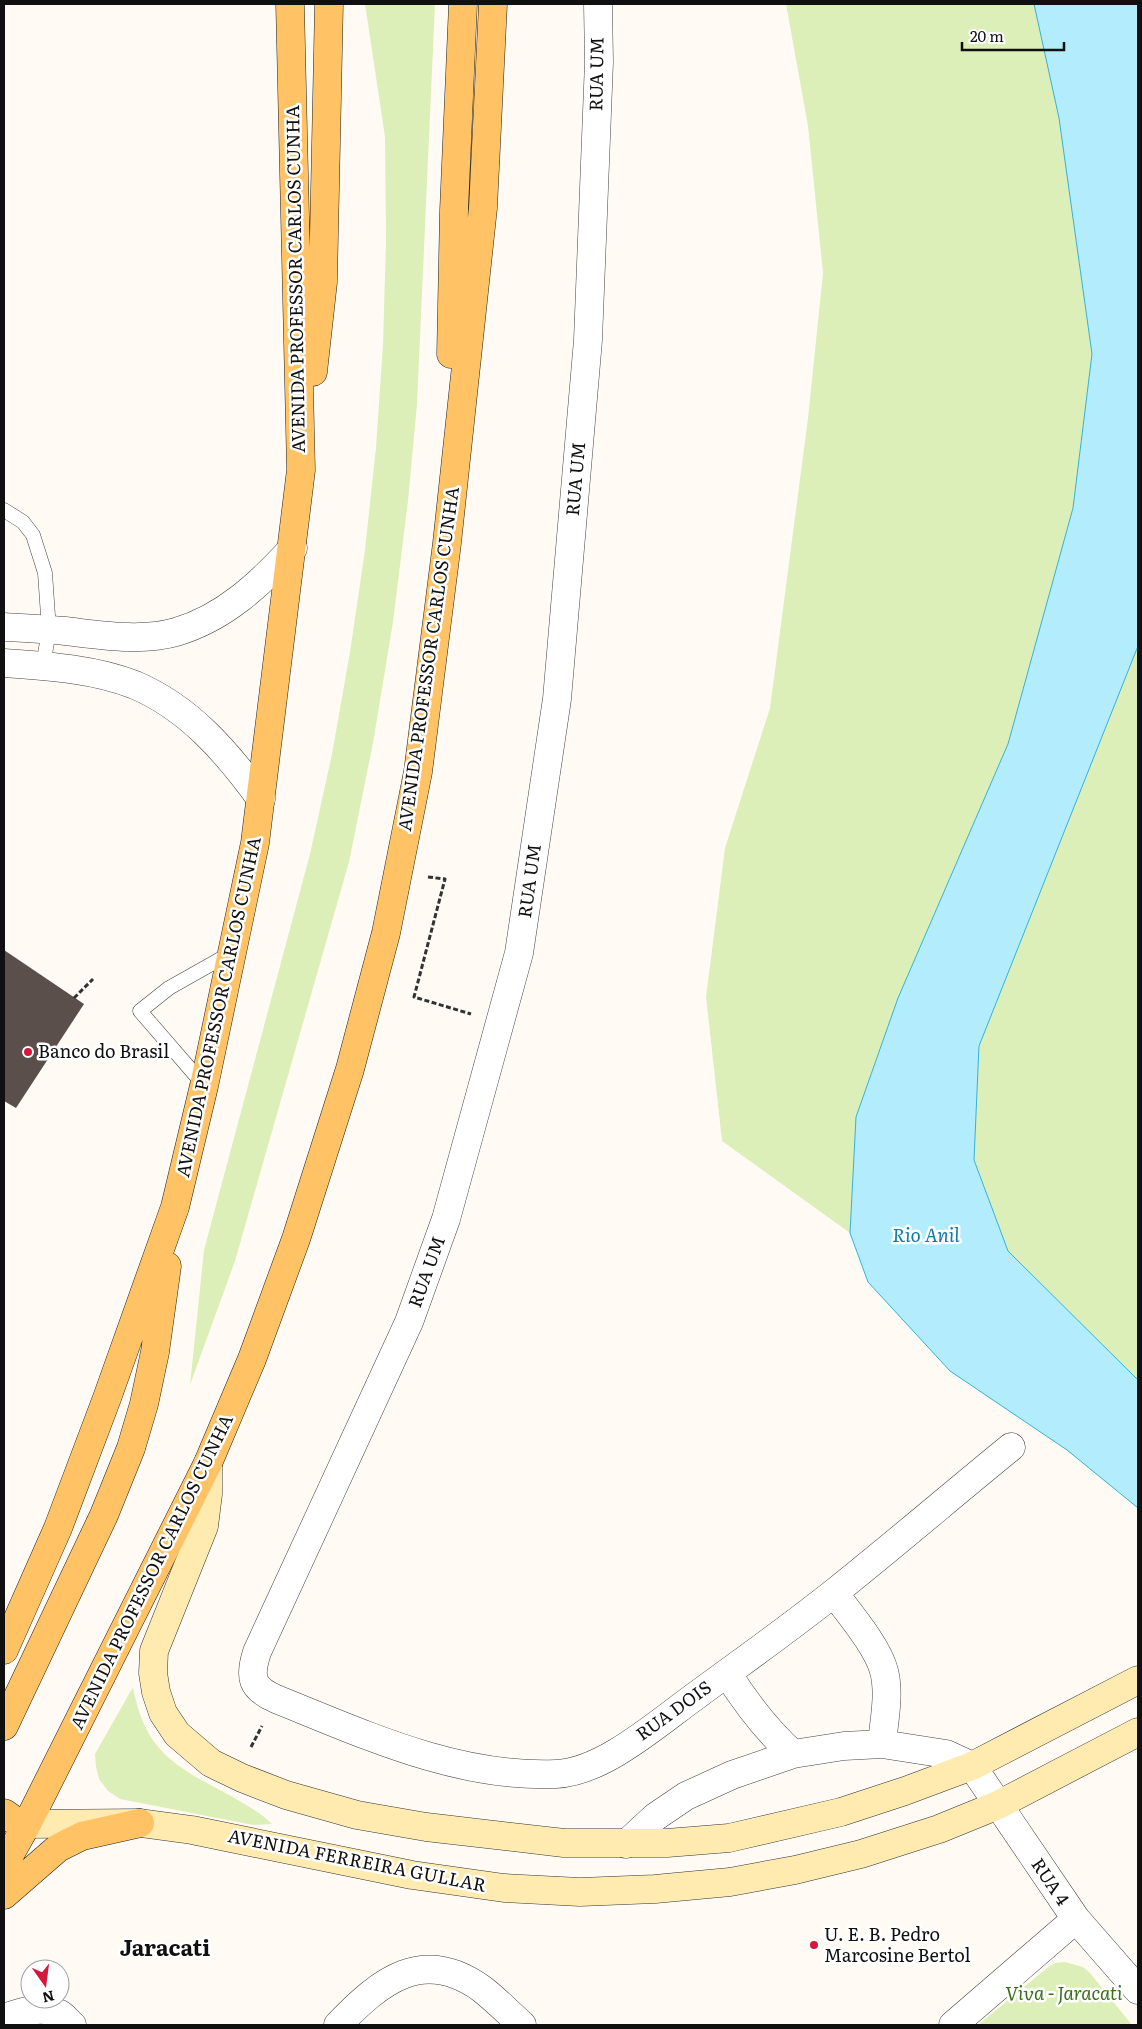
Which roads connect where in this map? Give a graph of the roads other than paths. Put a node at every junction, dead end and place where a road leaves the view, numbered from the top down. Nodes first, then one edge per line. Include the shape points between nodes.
1 (290, 4) edge
2 (329, 4) edge
3 (463, 4) edge
4 (493, 4) edge
5 (598, 4) edge
6 (301, 470) junction
7 (4, 510) edge
8 (447, 543) junction
9 (293, 548) junction
10 (4, 627) edge
11 (49, 630) junction
12 (4, 663) edge
13 (43, 666) junction
14 (261, 799) junction
15 (232, 953) junction
16 (204, 1086) junction
17 (175, 1207) junction
18 (1011, 1447) dead end
19 (208, 1464) junction
20 (834, 1593) junction
21 (4, 1650) edge
22 (727, 1673) junction
23 (1133, 1683) edge
24 (276, 1699) joint
25 (4, 1726) edge
26 (1138, 1732) edge
27 (882, 1744) junction
28 (793, 1754) junction
29 (972, 1766) junction
30 (998, 1805) junction
31 (15, 1819) edge
32 (140, 1822) junction
33 (626, 1844) junction
34 (4, 1865) edge
35 (4, 1895) edge
36 (1076, 1919) junction
37 (1138, 1990) edge
38 (4, 2018) edge
39 (72, 2025) edge
40 (338, 2025) edge
41 (522, 2025) edge
42 (953, 2025) edge

1 - 6 main road, AVENIDA PROFESSOR CARLOS CUNHA
2 - 6 main road via 323,282
3 - 8 main road via 454,210
4 - 8 main road, AVENIDA PROFESSOR CARLOS CUNHA via 483,208
5 - 24 street, RUA UM via 599,62 588,340 557,698 519,953 446,1219 409,1322 257,1652 253,1666 254,1682
6 - 9 main road, AVENIDA PROFESSOR CARLOS CUNHA
7 - 11 lane via 23,522 33,535 45,573
8 - 19 main road, AVENIDA PROFESSOR CARLOS CUNHA via 418,772 386,933 350,1069 296,1239 252,1359
9 - 11 street via 235,603 175,632 138,636
9 - 14 main road, AVENIDA PROFESSOR CARLOS CUNHA
10 - 11 street
11 - 13 lane
12 - 13 street
13 - 14 street via 135,685 175,707 221,748
14 - 15 main road, AVENIDA PROFESSOR CARLOS CUNHA via 256,844
15 - 16 main road, AVENIDA PROFESSOR CARLOS CUNHA
15 - 16 lane via 169,988 140,1011
16 - 17 main road, AVENIDA PROFESSOR CARLOS CUNHA
17 - 21 main road, AVENIDA PROFESSOR CARLOS CUNHA via 58,1528
17 - 25 main road via 154,1352 131,1448 104,1515
18 - 20 street, RUA DOIS
19 - 31 main road, AVENIDA PROFESSOR CARLOS CUNHA
19 - 33 main road via 204,1526 154,1651 156,1692 162,1713 176,1734 211,1762 242,1778 318,1806 426,1827 554,1842
20 - 22 street, RUA DOIS
20 - 27 street via 884,1670 886,1692
22 - 24 street, RUA DOIS via 609,1758 558,1774 502,1772 445,1761 395,1747
22 - 28 street via 750,1710
23 - 29 main road
26 - 30 main road, AVENIDA FERREIRA GULLAR
27 - 28 street
27 - 29 street via 946,1754
28 - 33 street via 732,1775 686,1796 655,1817
29 - 30 street, RUA 4
29 - 33 main road via 841,1812 786,1826 729,1838
30 - 32 main road, AVENIDA FERREIRA GULLAR via 939,1829 861,1854 795,1870 730,1882 580,1892 504,1888 412,1875
30 - 36 street, RUA 4
31 - 32 main road, AVENIDA FERREIRA GULLAR
31 - 34 main road, AVENIDA PROFESSOR CARLOS CUNHA
32 - 35 main road via 82,1836 58,1848
36 - 37 street, RUA 4
36 - 42 street
38 - 39 street via 39,2009 61,2014
40 - 41 street via 363,1998 383,1984 420,1970 441,1969 482,1989

